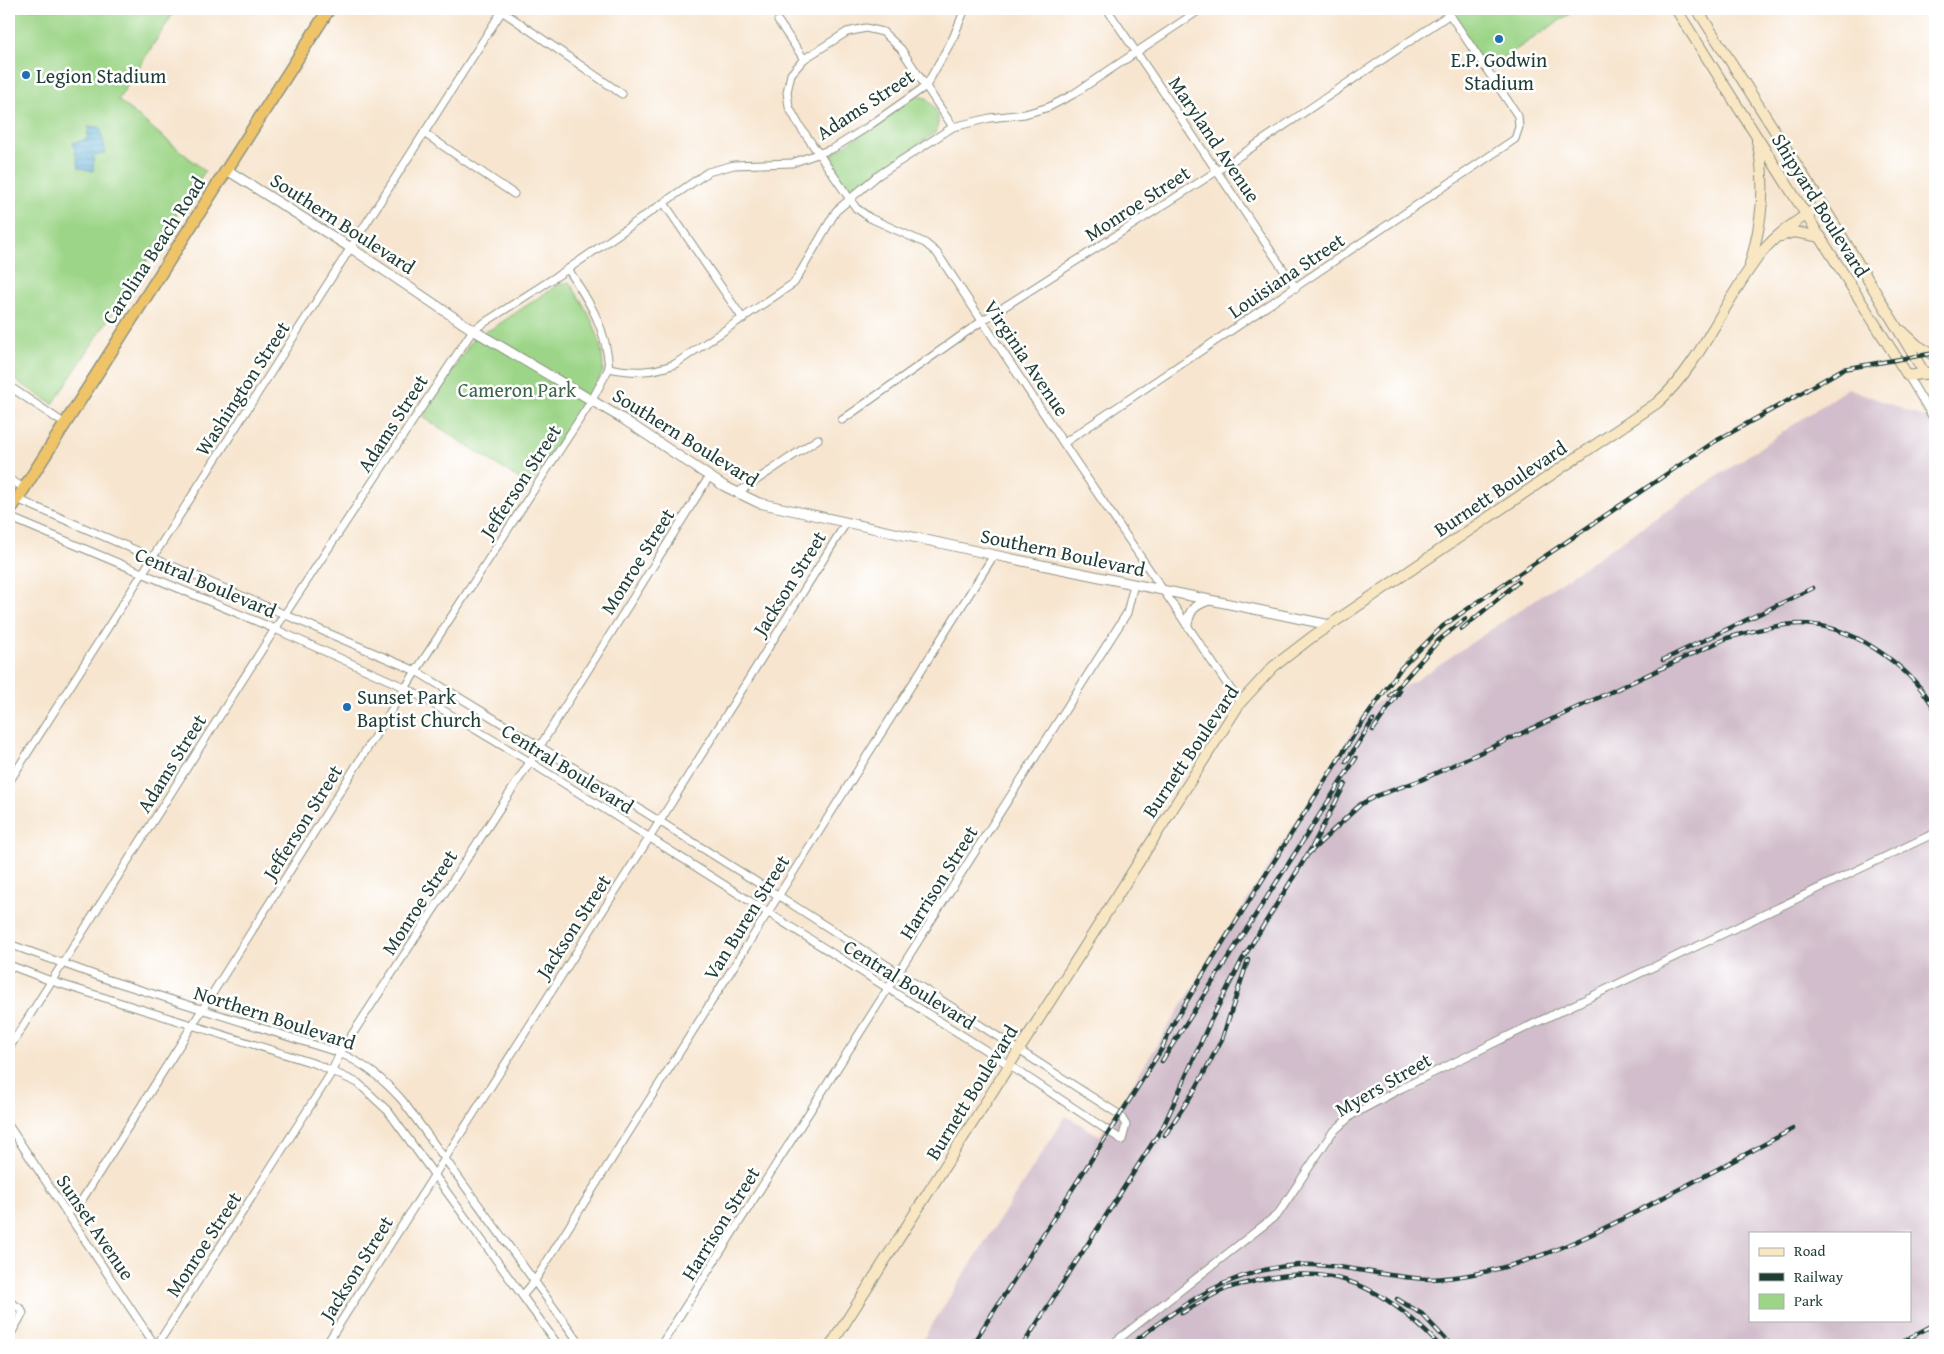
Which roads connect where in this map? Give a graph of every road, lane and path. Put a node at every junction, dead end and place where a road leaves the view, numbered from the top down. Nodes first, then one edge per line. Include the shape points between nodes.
1 (329, 9) edge
2 (965, 9) edge
3 (1108, 9) edge
4 (1201, 9) edge
5 (1676, 9) edge
6 (1697, 9) edge
7 (500, 10) edge
8 (1448, 11) edge
9 (778, 21) dead end
10 (1137, 52) junction
11 (804, 59) junction
12 (926, 86) junction
13 (622, 94) dead end
14 (953, 126) junction
15 (424, 133) junction
16 (1754, 133) junction
17 (818, 154) junction
18 (228, 170) junction
19 (1217, 171) junction
20 (514, 194) dead end
21 (850, 198) junction
22 (664, 203) junction
23 (1822, 205) junction
24 (1807, 214) junction
25 (1820, 237) junction
26 (1775, 238) junction
27 (351, 248) junction
28 (568, 269) junction
29 (1746, 275) junction
30 (1296, 288) junction
31 (743, 319) junction
32 (982, 321) junction
33 (1895, 324) junction
34 (473, 330) junction
35 (1935, 356) edge
36 (609, 368) junction
37 (1930, 373) edge
38 (1908, 376) junction
39 (9, 386) edge
40 (592, 400) junction
41 (842, 420) dead end
42 (1935, 421) edge
43 (65, 424) junction
44 (818, 439) dead end
45 (1064, 443) junction
46 (709, 477) junction
47 (9, 479) edge
48 (24, 488) junction
49 (737, 493) junction
50 (17, 499) junction
51 (9, 512) edge
52 (9, 517) edge
53 (846, 523) junction
54 (994, 556) junction
55 (154, 557) junction
56 (144, 573) junction
57 (1134, 584) junction
58 (1165, 591) junction
59 (1210, 600) junction
60 (286, 614) junction
61 (1187, 624) junction
62 (1330, 625) junction
63 (275, 629) junction
64 (416, 671) junction
65 (406, 688) junction
66 (1240, 703) junction
67 (539, 746) junction
68 (530, 762) junction
69 (9, 782) edge
70 (660, 821) junction
71 (1935, 833) edge
72 (649, 838) junction
73 (779, 896) junction
74 (768, 913) junction
75 (9, 944) edge
76 (63, 964) junction
77 (9, 965) edge
78 (899, 973) junction
79 (51, 981) junction
80 (887, 990) junction
81 (203, 1010) junction
82 (191, 1026) junction
83 (9, 1048) edge
84 (1019, 1050) junction
85 (340, 1053) junction
86 (1009, 1065) junction
87 (332, 1070) junction
88 (9, 1126) edge
89 (444, 1157) junction
90 (434, 1173) junction
91 (66, 1213) junction
92 (534, 1282) junction
93 (523, 1295) junction
94 (9, 1301) edge
95 (9, 1337) edge
96 (156, 1345) edge
97 (326, 1345) edge
98 (558, 1345) edge
99 (581, 1345) edge
100 (662, 1345) edge
101 (831, 1345) edge
102 (1111, 1345) edge

1 - 18 highway, Carolina Beach Road
2 - 12 street, Adams Street
3 - 10 street, Maryland Avenue
4 - 10 street
5 - 16 main road, Shipyard Boulevard
6 - 23 main road, Shipyard Boulevard
7 - 13 street
7 - 15 street, Washington Street
8 - 19 street, Monroe Street
8 - 30 street, Louisiana Street via 1514,109 1519,127 1516,137
9 - 11 street
10 - 14 street via 1049,108
10 - 19 street, Maryland Avenue
11 - 12 street, Virginia Avenue via 847,32 866,28 883,32
11 - 17 street, Virginia Avenue via 791,74 787,92 789,107
12 - 14 street, Virginia Avenue
12 - 17 street, Adams Street via 866,128
14 - 21 street via 877,176
15 - 20 street
15 - 27 street, Washington Street
16 - 24 main road, Shipyard Boulevard
16 - 29 main road via 1762,170 1763,206
17 - 21 street, Virginia Avenue
17 - 22 street, Adams Street via 792,163 734,165 708,172
18 - 27 street, Southern Boulevard
18 - 43 highway, Carolina Beach Road
19 - 30 street, Maryland Avenue
19 - 32 street, Monroe Street
21 - 31 street via 836,212 794,283
21 - 32 street, Virginia Avenue via 856,208 870,218 925,243 937,253
22 - 28 street, Adams Street
22 - 31 street
23 - 24 main road, Burnett Boulevard
23 - 33 main road, Shipyard Boulevard
24 - 25 main road, Shipyard Boulevard
24 - 26 main road, Burnett Boulevard
25 - 26 main road via 1794,232
25 - 38 main road, Shipyard Boulevard
26 - 29 main road, Burnett Boulevard
27 - 34 street, Southern Boulevard
27 - 55 street, Washington Street
28 - 34 street, Adams Street
28 - 36 street via 601,326
29 - 62 main road, Burnett Boulevard via 1690,363 1657,402
30 - 45 street, Louisiana Street
31 - 36 street via 675,364 656,371 632,373
32 - 41 street, Monroe Street
32 - 45 street, Virginia Avenue
33 - 35 main road via 1917,345
33 - 37 main road, Shipyard Boulevard
34 - 40 street, Southern Boulevard
34 - 60 street, Adams Street
36 - 40 street, Jefferson Street
37 - 38 main road
38 - 42 street, Shipyard Boulevard
39 - 43 street
40 - 46 street, Southern Boulevard
40 - 64 street, Jefferson Street
43 - 48 highway, Carolina Beach Road
44 - 49 street
45 - 58 street, Virginia Avenue
46 - 49 street, Southern Boulevard
46 - 67 street, Monroe Street
47 - 48 street
48 - 50 highway, Carolina Beach Road
49 - 53 street, Southern Boulevard via 771,507
50 - 51 highway, Carolina Beach Road
50 - 55 street, Central Boulevard
52 - 56 street, Central Boulevard
53 - 54 street, Southern Boulevard
53 - 70 street, Jackson Street
54 - 57 street, Southern Boulevard
54 - 73 street, Van Buren Street
55 - 56 street, Washington Street
55 - 60 street, Central Boulevard
56 - 63 street, Central Boulevard
56 - 69 street, Washington Street
57 - 58 street, Southern Boulevard
57 - 78 street, Harrison Street via 1127,613
58 - 59 street, Southern Boulevard
58 - 61 street, Virginia Avenue
59 - 61 street via 1192,609
59 - 62 street, Southern Boulevard
60 - 63 street, Adams Street
60 - 64 street, Central Boulevard
61 - 66 street, Virginia Avenue
62 - 66 main road, Burnett Boulevard via 1273,667
63 - 65 street, Central Boulevard
63 - 76 street, Adams Street
64 - 65 street, Jefferson Street
64 - 67 street, Central Boulevard
65 - 68 street, Central Boulevard
65 - 81 street, Jefferson Street
66 - 84 main road, Burnett Boulevard
67 - 68 street, Monroe Street
67 - 70 street, Central Boulevard
68 - 72 street, Central Boulevard
68 - 85 street, Monroe Street
70 - 72 street, Jackson Street
70 - 73 street, Central Boulevard
71 - 102 street, Myers Street via 1418,1080 1352,1116 1332,1133 1278,1214
72 - 74 street, Central Boulevard
72 - 89 street, Jackson Street
73 - 74 street, Van Buren Street
73 - 78 street, Central Boulevard
74 - 80 street, Central Boulevard
74 - 92 street, Van Buren Street
75 - 76 street, Northern Boulevard
76 - 79 street, Adams Street
76 - 81 street, Northern Boulevard
77 - 79 street, Northern Boulevard
78 - 80 street, Harrison Street
78 - 84 street, Central Boulevard
79 - 82 street, Northern Boulevard
79 - 83 street, Adams Street
80 - 86 street, Central Boulevard
80 - 100 street, Harrison Street
81 - 82 street, Jefferson Street
81 - 85 street, Northern Boulevard
82 - 87 street, Northern Boulevard
82 - 91 street, Jefferson Street via 80,1203
84 - 86 main road, Burnett Boulevard
84 - 86 street, Central Boulevard via 1120,1115 1126,1125 1122,1140
85 - 87 street, Monroe Street
85 - 89 street, Northern Boulevard via 369,1067 384,1079
86 - 101 main road, Burnett Boulevard
87 - 90 street, Northern Boulevard via 358,1083 379,1101
87 - 96 street, Monroe Street
88 - 91 street, Sunset Avenue
89 - 90 street, Jackson Street
89 - 92 street, Northern Boulevard
90 - 93 street, Northern Boulevard
90 - 97 street, Jackson Street
91 - 96 street, Sunset Avenue
92 - 93 street, Van Buren Street
92 - 99 street, Northern Boulevard
93 - 98 street, Northern Boulevard
94 - 95 street via 23,1316

